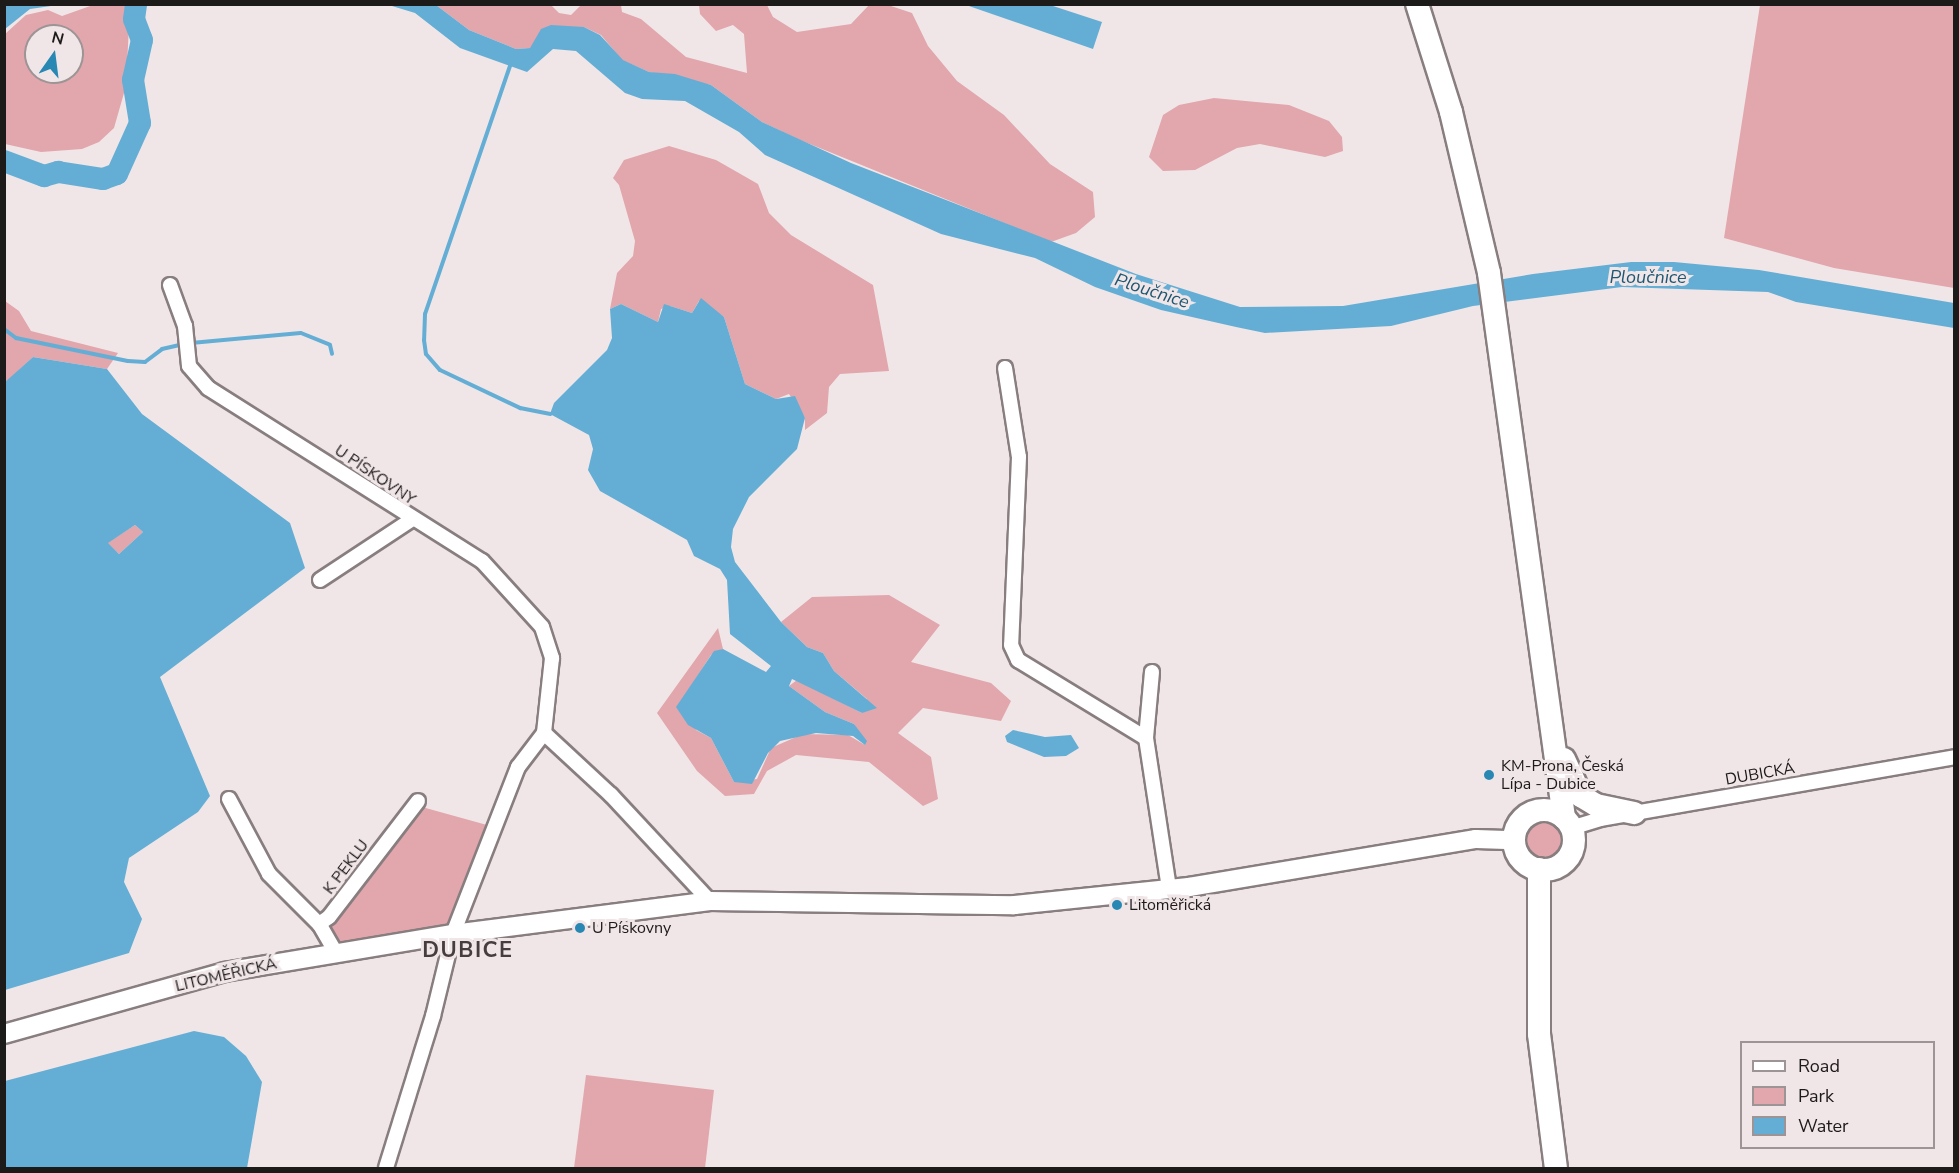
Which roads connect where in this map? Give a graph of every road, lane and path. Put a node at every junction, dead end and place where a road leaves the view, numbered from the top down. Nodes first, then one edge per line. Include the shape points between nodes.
1 (1419, 12) edge
2 (170, 285) dead end
3 (1005, 368) dead end
4 (411, 520) junction
5 (320, 580) dead end
6 (1152, 672) dead end
7 (1544, 685) junction
8 (544, 733) junction
9 (1146, 738) junction
10 (1954, 757) edge
11 (229, 799) dead end
12 (418, 801) dead end
13 (1535, 811) junction
14 (1634, 813) junction
15 (1568, 823) junction
16 (1514, 840) junction
17 (1539, 869) junction
18 (1169, 889) junction
19 (710, 901) junction
20 (319, 924) junction
21 (453, 934) junction
22 (336, 953) junction
23 (4, 1034) edge
24 (386, 1168) edge
25 (1556, 1168) edge

1 - 7 main road via 1466,166 1489,273
2 - 4 street, U PÍSKOVNY via 185,326 189,366 208,388
3 - 9 street via 1019,458 1011,645 1018,660
4 - 5 street
4 - 8 street, U PÍSKOVNY via 482,561 542,627 552,658
6 - 9 street
7 - 13 main road via 1544,789
7 - 14 main road via 1576,791 1596,806
7 - 15 main road
8 - 19 street via 611,795
8 - 21 street via 518,767
9 - 18 street
10 - 14 street, DUBICKÁ
11 - 20 street via 269,874
12 - 20 street, K PEKLU
13 - 15 main road via 1554,812
13 - 16 main road via 1520,822
14 - 15 street, DUBICKÁ
15 - 17 main road via 1574,840 1567,858 1558,866
16 - 17 main road via 1521,859
16 - 18 street, LITOMĚŘICKÁ via 1476,839
17 - 25 main road via 1539,1034 1547,1122
18 - 19 street, LITOMĚŘICKÁ via 1014,905
19 - 21 street, LITOMĚŘICKÁ
20 - 22 street
21 - 22 street, LITOMĚŘICKÁ
21 - 24 street via 433,1016
22 - 23 street, LITOMĚŘICKÁ via 225,972

